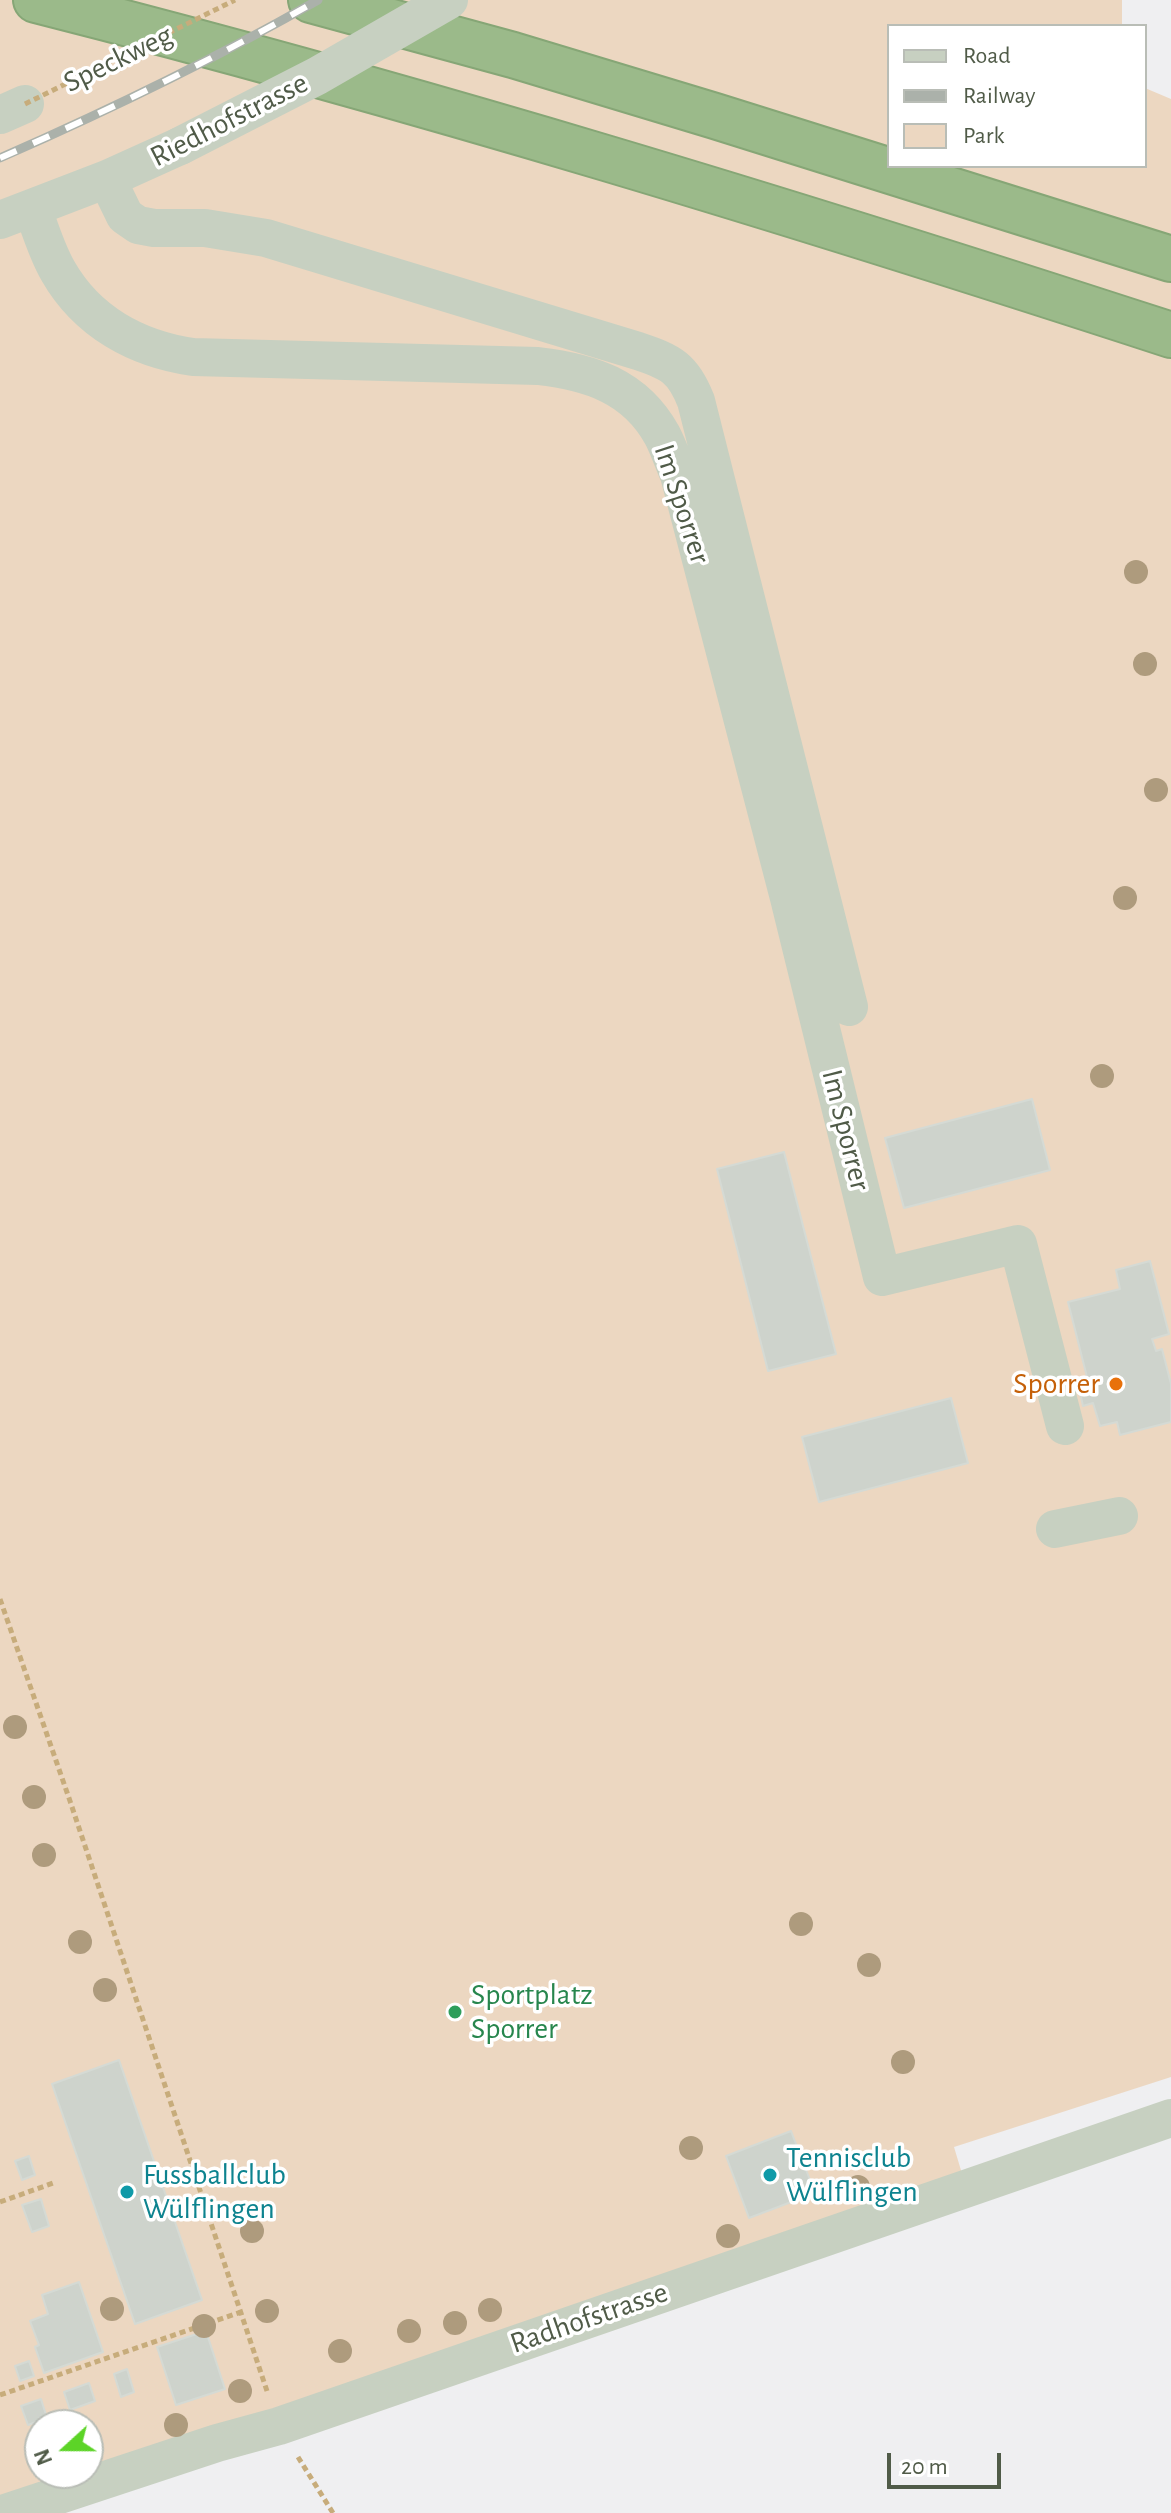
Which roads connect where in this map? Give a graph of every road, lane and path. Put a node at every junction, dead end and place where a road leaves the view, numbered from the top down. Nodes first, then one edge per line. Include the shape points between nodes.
1 (36, 0) edge
2 (235, 0) edge
3 (311, 0) edge
4 (449, 0) edge
5 (13, 109) edge
6 (107, 179) junction
7 (16, 214) edge
8 (1171, 259) edge
9 (1171, 335) edge
10 (849, 1007) dead end
11 (1065, 1426) dead end
12 (1119, 1516) dead end
13 (1055, 1529) dead end
14 (0, 1599) edge
15 (1171, 2118) edge
16 (56, 2182) dead end
17 (0, 2202) edge
18 (241, 2312) junction
19 (0, 2395) edge
20 (279, 2426) junction
21 (5, 2513) edge
22 (333, 2513) edge

1 - 9 highway via 294,68 641,170
2 - 5 path, Speckweg, bridge
3 - 8 highway via 513,55
4 - 6 street, Riedhofstrasse, bridge via 306,82
6 - 7 street, Riedhofstrasse
6 - 10 street via 125,216 138,225 266,238 675,366 696,401
7 - 11 street, Im Sporrer via 77,299 103,323 149,347 193,357 574,370 605,380 636,402 662,434 679,475 882,1277 1018,1244
12 - 13 street
14 - 18 path
15 - 20 street, Radhofstrasse
16 - 17 path
18 - 19 path
18 - 20 path
20 - 21 street, Radhofstrasse
20 - 22 path

